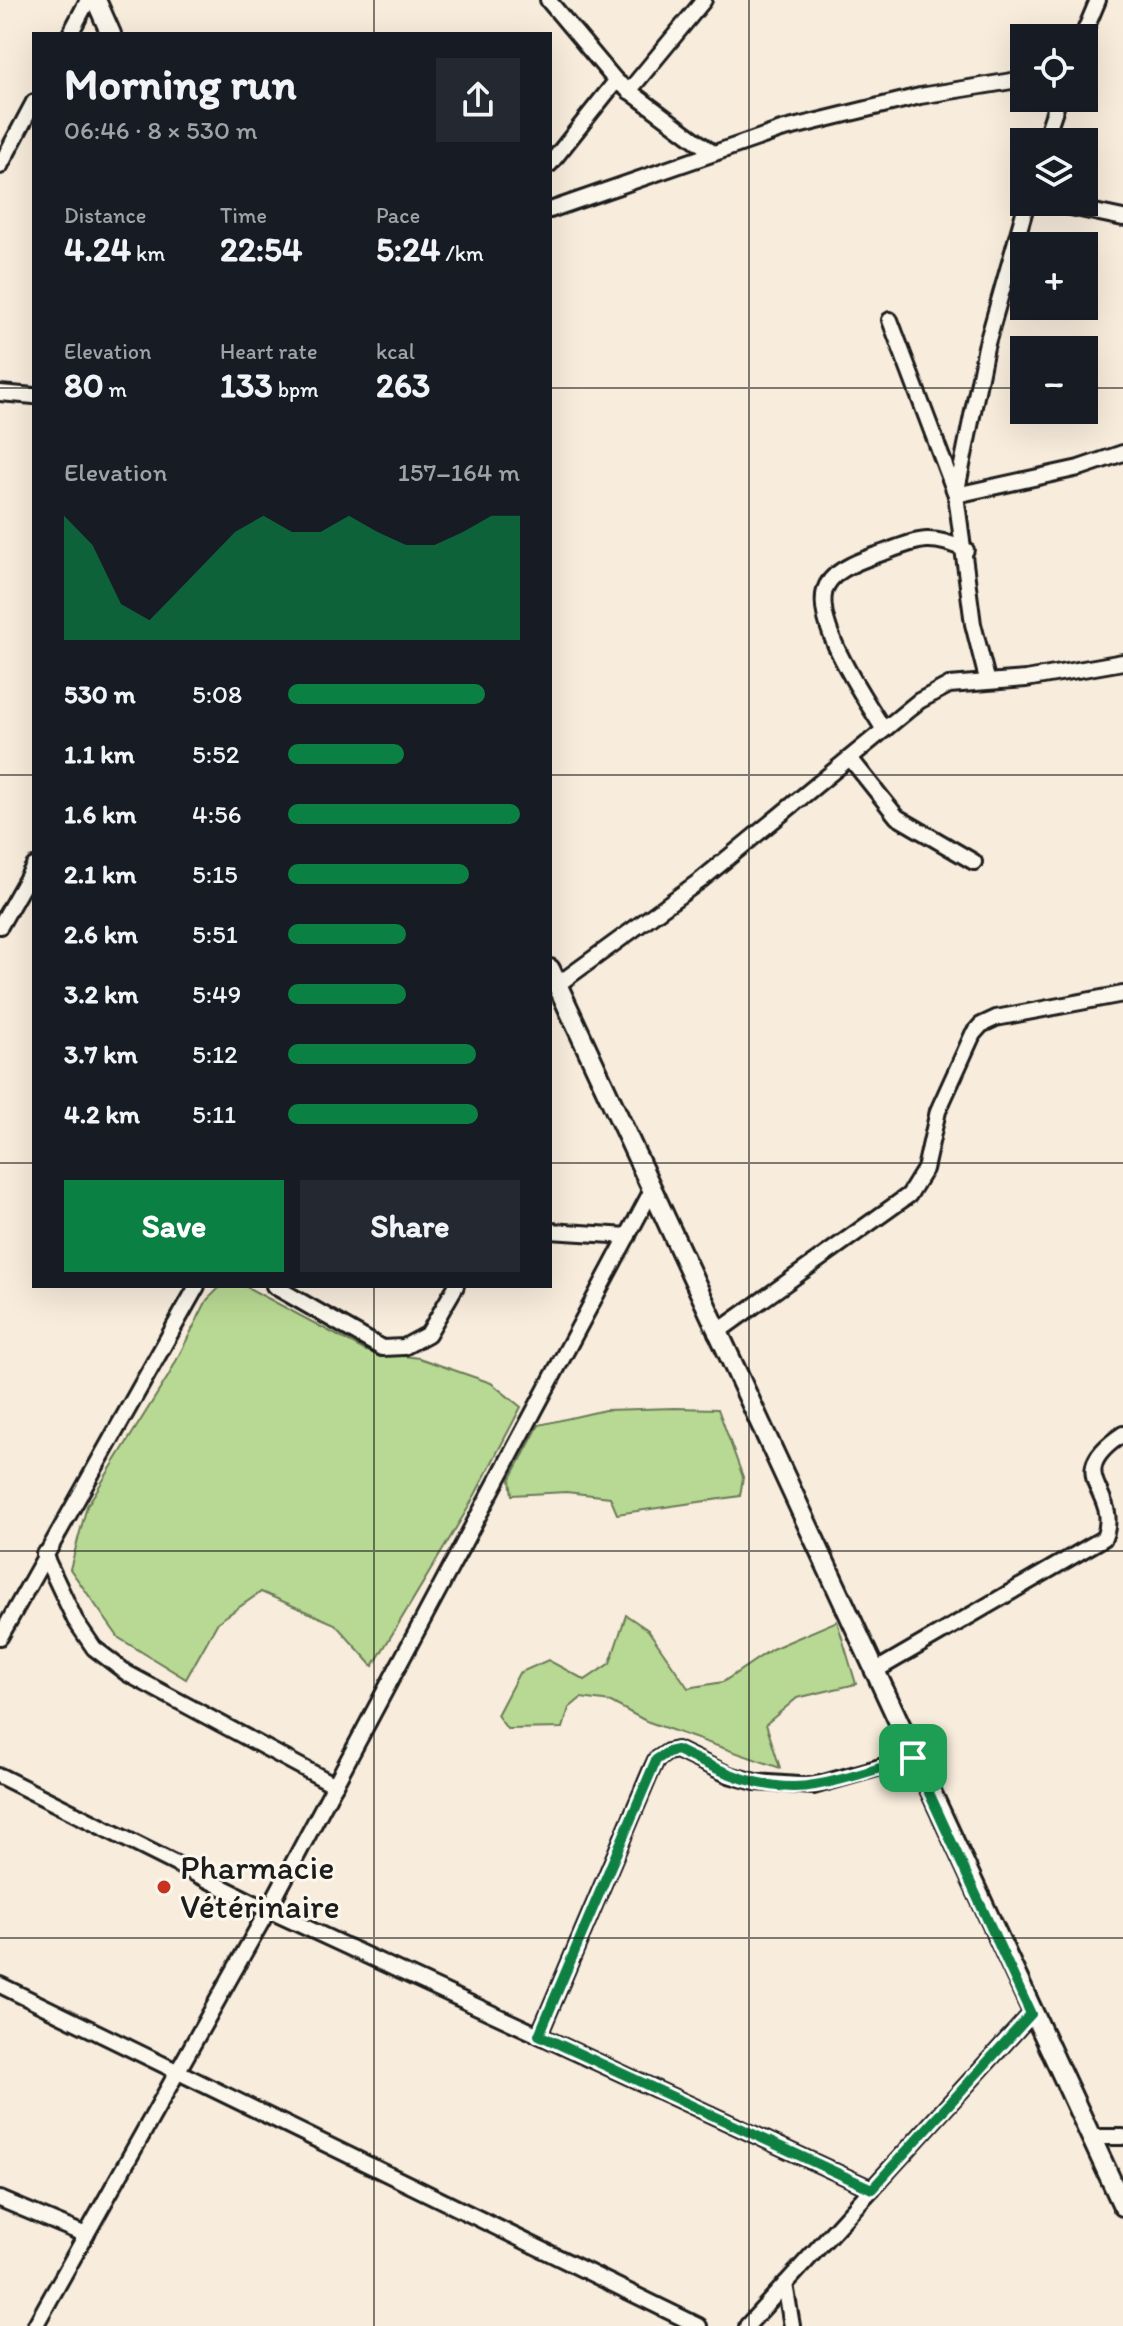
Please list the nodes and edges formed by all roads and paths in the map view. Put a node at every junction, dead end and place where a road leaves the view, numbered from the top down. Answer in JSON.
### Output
{"nodes":[{"id":1,"x":88,"y":0,"type":"edge"},
{"id":2,"x":96,"y":0,"type":"edge"},
{"id":3,"x":548,"y":0,"type":"edge"},
{"id":4,"x":704,"y":0,"type":"edge"},
{"id":5,"x":1098,"y":0,"type":"edge"},
{"id":6,"x":1088,"y":24,"type":"edge"},
{"id":7,"x":71,"y":32,"type":"edge"},
{"id":8,"x":110,"y":32,"type":"edge"},
{"id":9,"x":616,"y":81,"type":"junction"},
{"id":10,"x":1010,"y":81,"type":"edge"},
{"id":11,"x":629,"y":91,"type":"junction"},
{"id":12,"x":32,"y":106,"type":"edge"},
{"id":13,"x":713,"y":153,"type":"junction"},
{"id":14,"x":552,"y":161,"type":"edge"},
{"id":15,"x":0,"y":166,"type":"edge"},
{"id":16,"x":552,"y":209,"type":"edge"},
{"id":17,"x":1098,"y":213,"type":"edge"},
{"id":18,"x":1023,"y":216,"type":"edge"},
{"id":19,"x":1123,"y":218,"type":"edge"},
{"id":20,"x":890,"y":320,"type":"dead end"},
{"id":21,"x":0,"y":393,"type":"edge"},
{"id":22,"x":32,"y":396,"type":"edge"},
{"id":23,"x":1123,"y":453,"type":"edge"},
{"id":24,"x":956,"y":495,"type":"junction"},
{"id":25,"x":966,"y":550,"type":"junction"},
{"id":26,"x":1123,"y":662,"type":"edge"},
{"id":27,"x":987,"y":679,"type":"junction"},
{"id":28,"x":884,"y":730,"type":"junction"},
{"id":29,"x":850,"y":758,"type":"junction"},
{"id":30,"x":974,"y":862,"type":"dead end"},
{"id":31,"x":32,"y":870,"type":"edge"},
{"id":32,"x":0,"y":926,"type":"edge"},
{"id":33,"x":554,"y":977,"type":"edge"},
{"id":34,"x":1123,"y":994,"type":"edge"},
{"id":35,"x":651,"y":1192,"type":"junction"},
{"id":36,"x":552,"y":1231,"type":"edge"},
{"id":37,"x":628,"y":1236,"type":"junction"},
{"id":38,"x":196,"y":1288,"type":"edge"},
{"id":39,"x":277,"y":1288,"type":"edge"},
{"id":40,"x":455,"y":1288,"type":"edge"},
{"id":41,"x":716,"y":1333,"type":"junction"},
{"id":42,"x":1123,"y":1434,"type":"edge"},
{"id":43,"x":44,"y":1554,"type":"junction"},
{"id":44,"x":0,"y":1637,"type":"edge"},
{"id":45,"x":873,"y":1672,"type":"junction"},
{"id":46,"x":913,"y":1758,"type":"junction"},
{"id":47,"x":0,"y":1776,"type":"edge"},
{"id":48,"x":335,"y":1785,"type":"junction"},
{"id":49,"x":268,"y":1910,"type":"junction"},
{"id":50,"x":0,"y":1985,"type":"edge"},
{"id":51,"x":1031,"y":2014,"type":"junction"},
{"id":52,"x":539,"y":2035,"type":"junction"},
{"id":53,"x":176,"y":2072,"type":"junction"},
{"id":54,"x":1090,"y":2137,"type":"junction"},
{"id":55,"x":1123,"y":2137,"type":"edge"},
{"id":56,"x":872,"y":2189,"type":"junction"},
{"id":57,"x":0,"y":2199,"type":"edge"},
{"id":58,"x":1123,"y":2206,"type":"edge"},
{"id":59,"x":86,"y":2235,"type":"junction"},
{"id":60,"x":785,"y":2284,"type":"junction"},
{"id":61,"x":35,"y":2326,"type":"edge"},
{"id":62,"x":699,"y":2326,"type":"edge"},
{"id":63,"x":747,"y":2326,"type":"edge"},
{"id":64,"x":792,"y":2326,"type":"edge"}],
"edges":[{"from":1,"to":7,"type":"street"},
{"from":2,"to":8,"type":"street"},
{"from":3,"to":9,"type":"street"},
{"from":4,"to":11,"type":"street"},
{"from":5,"to":6,"type":"street"},
{"from":9,"to":11,"type":"street"},
{"from":9,"to":14,"type":"street"},
{"from":10,"to":13,"type":"street"},
{"from":11,"to":13,"type":"street"},
{"from":12,"to":15,"type":"street"},
{"from":13,"to":16,"type":"street"},
{"from":17,"to":19,"type":"street"},
{"from":18,"to":24,"type":"street"},
{"from":20,"to":24,"type":"street"},
{"from":21,"to":22,"type":"street"},
{"from":23,"to":24,"type":"street"},
{"from":24,"to":25,"type":"street"},
{"from":25,"to":27,"type":"street"},
{"from":25,"to":28,"type":"street"},
{"from":26,"to":27,"type":"street"},
{"from":27,"to":28,"type":"street"},
{"from":28,"to":29,"type":"street"},
{"from":29,"to":30,"type":"street"},
{"from":29,"to":33,"type":"street"},
{"from":31,"to":32,"type":"street"},
{"from":33,"to":35,"type":"street"},
{"from":34,"to":41,"type":"street"},
{"from":35,"to":37,"type":"street"},
{"from":35,"to":41,"type":"street"},
{"from":36,"to":37,"type":"street"},
{"from":37,"to":48,"type":"street"},
{"from":38,"to":43,"type":"street"},
{"from":39,"to":40,"type":"street"},
{"from":41,"to":45,"type":"street"},
{"from":42,"to":45,"type":"street"},
{"from":43,"to":44,"type":"street"},
{"from":43,"to":48,"type":"street"},
{"from":45,"to":46,"type":"street"},
{"from":46,"to":51,"type":"street"},
{"from":46,"to":52,"type":"street"},
{"from":47,"to":49,"type":"street"},
{"from":48,"to":49,"type":"street"},
{"from":49,"to":52,"type":"street"},
{"from":49,"to":53,"type":"street"},
{"from":50,"to":53,"type":"street"},
{"from":51,"to":54,"type":"street"},
{"from":51,"to":56,"type":"street"},
{"from":52,"to":56,"type":"street"},
{"from":53,"to":59,"type":"street"},
{"from":53,"to":62,"type":"street"},
{"from":54,"to":55,"type":"street"},
{"from":54,"to":58,"type":"street"},
{"from":56,"to":60,"type":"street"},
{"from":57,"to":59,"type":"street"},
{"from":59,"to":61,"type":"street"},
{"from":60,"to":63,"type":"street"},
{"from":60,"to":64,"type":"street"}]}
